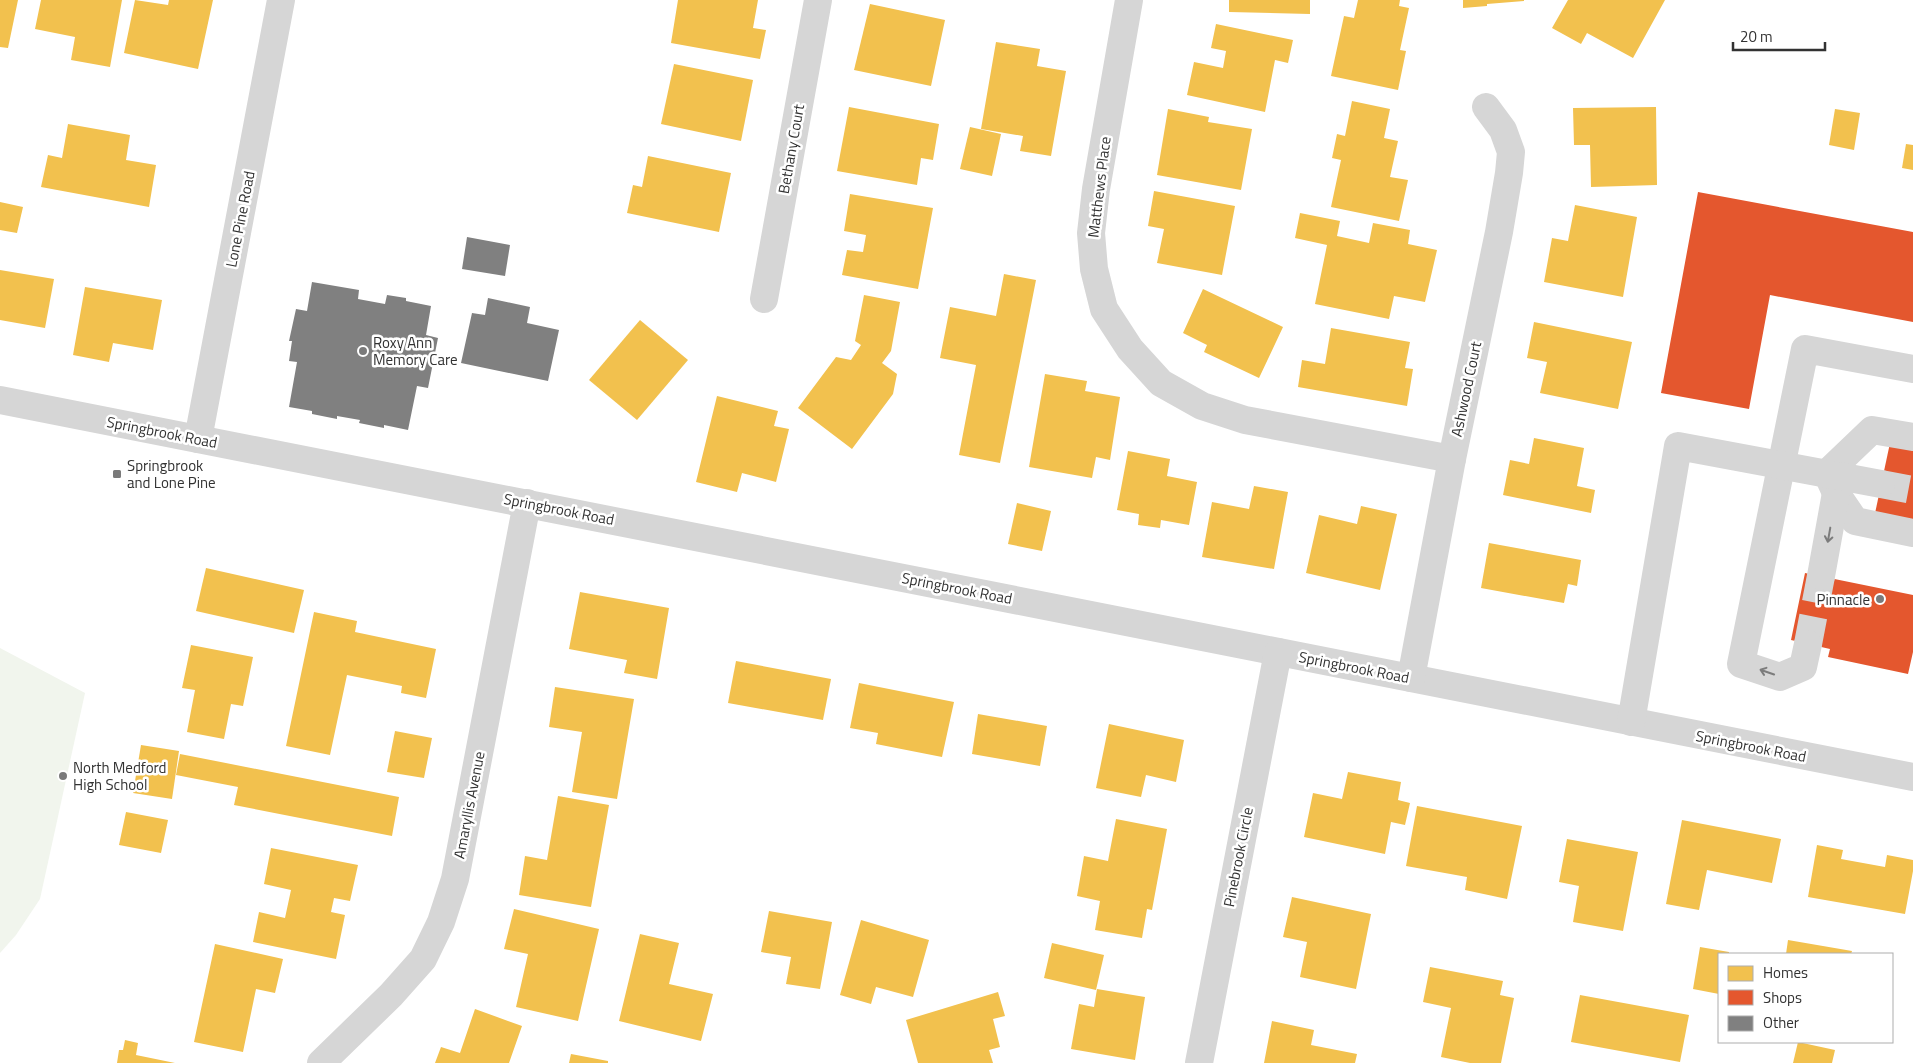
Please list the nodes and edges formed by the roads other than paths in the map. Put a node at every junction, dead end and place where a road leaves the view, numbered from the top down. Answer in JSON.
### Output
{"nodes":[{"id":1,"x":281,"y":0,"type":"edge"},
{"id":2,"x":818,"y":0,"type":"edge"},
{"id":3,"x":1129,"y":0,"type":"edge"},
{"id":4,"x":1486,"y":106,"type":"dead end"},
{"id":5,"x":764,"y":299,"type":"dead end"},
{"id":6,"x":1913,"y":369,"type":"edge"},
{"id":7,"x":0,"y":400,"type":"edge"},
{"id":8,"x":1913,"y":438,"type":"edge"},
{"id":9,"x":198,"y":439,"type":"junction"},
{"id":10,"x":1452,"y":459,"type":"junction"},
{"id":11,"x":1782,"y":464,"type":"junction"},
{"id":12,"x":1832,"y":484,"type":"junction"},
{"id":13,"x":1881,"y":484,"type":"tunnel mouth"},
{"id":14,"x":527,"y":503,"type":"junction"},
{"id":15,"x":1913,"y":533,"type":"edge"},
{"id":16,"x":1821,"y":576,"type":"tunnel mouth"},
{"id":17,"x":1808,"y":644,"type":"tunnel mouth"},
{"id":18,"x":1278,"y":652,"type":"junction"},
{"id":19,"x":1411,"y":678,"type":"junction"},
{"id":20,"x":1630,"y":722,"type":"junction"},
{"id":21,"x":1913,"y":777,"type":"edge"},
{"id":22,"x":321,"y":1063,"type":"edge"},
{"id":23,"x":1198,"y":1063,"type":"edge"}],
"edges":[{"from":1,"to":9,"type":"street","name":"Lone Pine Road"},
{"from":2,"to":5,"type":"street","name":"Bethany Court"},
{"from":3,"to":10,"type":"street","name":"Matthews Place"},
{"from":4,"to":10,"type":"street","name":"Ashwood Court"},
{"from":6,"to":11,"type":"street"},
{"from":7,"to":9,"type":"street","name":"Springbrook Road"},
{"from":8,"to":12,"type":"street"},
{"from":9,"to":14,"type":"street","name":"Springbrook Road"},
{"from":10,"to":19,"type":"street","name":"Ashwood Court"},
{"from":11,"to":12,"type":"street"},
{"from":17,"to":11,"type":"street","one_way":true},
{"from":11,"to":20,"type":"street"},
{"from":12,"to":13,"type":"street"},
{"from":12,"to":15,"type":"street"},
{"from":12,"to":16,"type":"street","one_way":true},
{"from":14,"to":18,"type":"street","name":"Springbrook Road"},
{"from":14,"to":22,"type":"street","name":"Amaryllis Avenue"},
{"from":18,"to":19,"type":"street","name":"Springbrook Road"},
{"from":18,"to":23,"type":"street","name":"Pinebrook Circle"},
{"from":19,"to":20,"type":"street","name":"Springbrook Road"},
{"from":20,"to":21,"type":"street","name":"Springbrook Road"}]}
